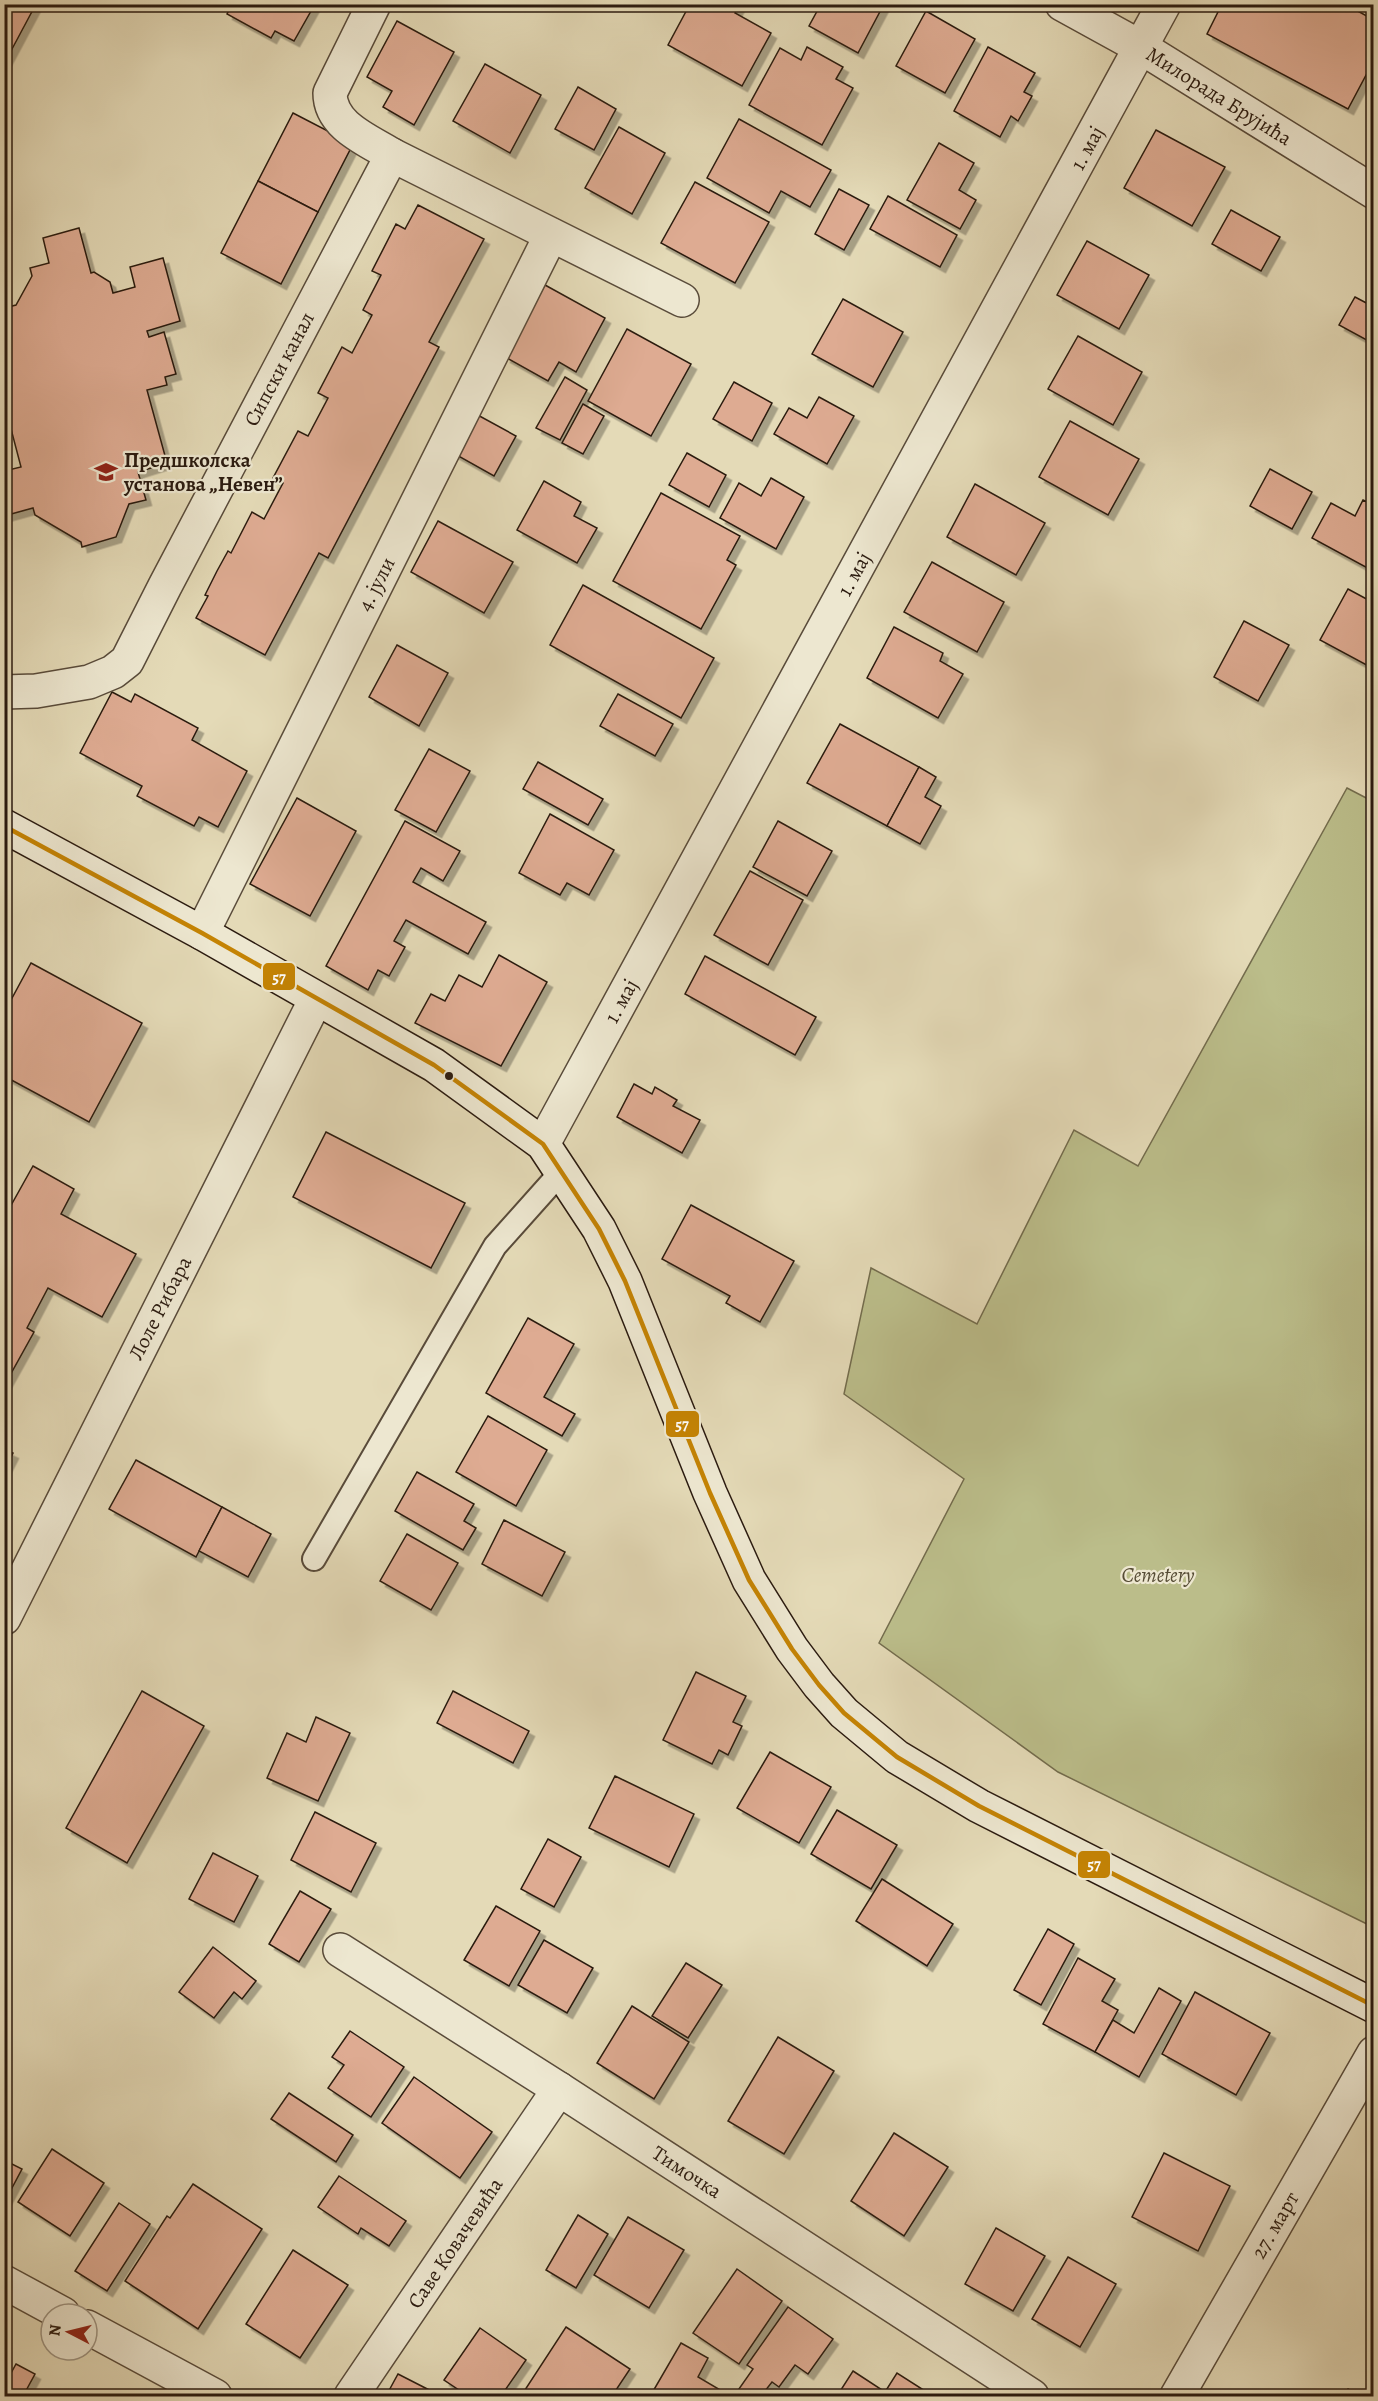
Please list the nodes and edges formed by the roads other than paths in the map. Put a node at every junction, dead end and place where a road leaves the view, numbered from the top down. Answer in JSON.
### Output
{"nodes":[{"id":1,"x":374,"y":4,"type":"edge"},
{"id":2,"x":1062,"y":4,"type":"edge"},
{"id":3,"x":1164,"y":4,"type":"edge"},
{"id":4,"x":1142,"y":48,"type":"junction"},
{"id":5,"x":392,"y":155,"type":"junction"},
{"id":6,"x":1374,"y":192,"type":"edge"},
{"id":7,"x":551,"y":235,"type":"junction"},
{"id":8,"x":682,"y":300,"type":"dead end"},
{"id":9,"x":4,"y":692,"type":"edge"},
{"id":10,"x":4,"y":826,"type":"edge"},
{"id":11,"x":202,"y":933,"type":"junction"},
{"id":12,"x":316,"y":999,"type":"junction"},
{"id":13,"x":543,"y":1144,"type":"junction"},
{"id":14,"x":562,"y":1171,"type":"junction"},
{"id":15,"x":314,"y":1559,"type":"dead end"},
{"id":16,"x":4,"y":1618,"type":"edge"},
{"id":17,"x":340,"y":1950,"type":"dead end"},
{"id":18,"x":1374,"y":2006,"type":"edge"},
{"id":19,"x":1374,"y":2053,"type":"edge"},
{"id":20,"x":559,"y":2089,"type":"junction"},
{"id":21,"x":4,"y":2282,"type":"edge"},
{"id":22,"x":41,"y":2302,"type":"edge"},
{"id":23,"x":99,"y":2334,"type":"edge"},
{"id":24,"x":215,"y":2397,"type":"edge"},
{"id":25,"x":351,"y":2397,"type":"edge"},
{"id":26,"x":1032,"y":2397,"type":"edge"},
{"id":27,"x":1177,"y":2397,"type":"edge"}],
"edges":[{"from":1,"to":5,"type":"street"},
{"from":2,"to":4,"type":"street","name":"Милорада Брујића"},
{"from":3,"to":4,"type":"street","name":"1. мај"},
{"from":4,"to":6,"type":"street","name":"Милорада Брујића"},
{"from":4,"to":13,"type":"street","name":"1. мај"},
{"from":5,"to":7,"type":"street"},
{"from":5,"to":9,"type":"street","name":"Сипски канал"},
{"from":7,"to":8,"type":"street"},
{"from":7,"to":11,"type":"street","name":"4. јули"},
{"from":10,"to":11,"type":"street"},
{"from":11,"to":12,"type":"street"},
{"from":12,"to":13,"type":"street"},
{"from":12,"to":16,"type":"street","name":"Лоле Рибара"},
{"from":13,"to":14,"type":"street"},
{"from":14,"to":15,"type":"lane"},
{"from":14,"to":18,"type":"street"},
{"from":17,"to":20,"type":"street","name":"Тимочка"},
{"from":19,"to":27,"type":"street","name":"27. март"},
{"from":20,"to":25,"type":"street","name":"Саве Ковачевића"},
{"from":20,"to":26,"type":"street","name":"Тимочка"},
{"from":21,"to":22,"type":"street"},
{"from":23,"to":24,"type":"street"}]}
